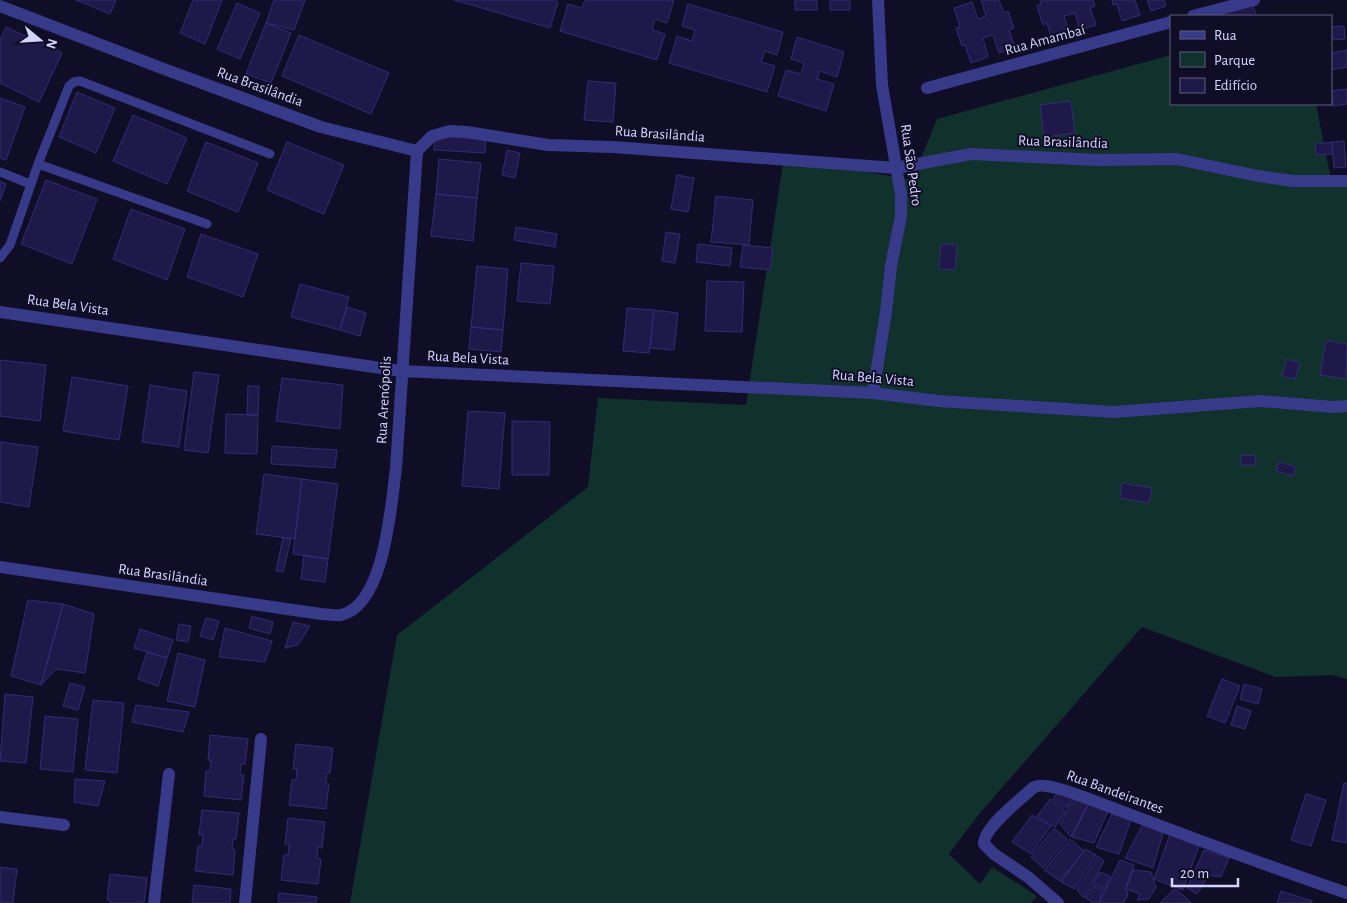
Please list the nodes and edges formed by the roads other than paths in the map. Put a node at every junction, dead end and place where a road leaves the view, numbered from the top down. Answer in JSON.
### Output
{"nodes":[{"id":1,"x":878,"y":0,"type":"edge"},
{"id":2,"x":1251,"y":1,"type":"edge"},
{"id":3,"x":0,"y":6,"type":"edge"},
{"id":4,"x":1197,"y":15,"type":"edge"},
{"id":5,"x":1170,"y":22,"type":"edge"},
{"id":6,"x":927,"y":88,"type":"dead end"},
{"id":7,"x":417,"y":151,"type":"junction"},
{"id":8,"x":270,"y":154,"type":"dead end"},
{"id":9,"x":38,"y":164,"type":"junction"},
{"id":10,"x":896,"y":168,"type":"junction"},
{"id":11,"x":0,"y":172,"type":"edge"},
{"id":12,"x":1347,"y":181,"type":"edge"},
{"id":13,"x":30,"y":184,"type":"junction"},
{"id":14,"x":207,"y":224,"type":"dead end"},
{"id":15,"x":0,"y":258,"type":"edge"},
{"id":16,"x":0,"y":312,"type":"edge"},
{"id":17,"x":401,"y":371,"type":"junction"},
{"id":18,"x":873,"y":393,"type":"junction"},
{"id":19,"x":1347,"y":406,"type":"edge"},
{"id":20,"x":0,"y":567,"type":"edge"},
{"id":21,"x":321,"y":614,"type":"joint"},
{"id":22,"x":261,"y":739,"type":"dead end"},
{"id":23,"x":169,"y":774,"type":"dead end"},
{"id":24,"x":0,"y":817,"type":"edge"},
{"id":25,"x":64,"y":825,"type":"dead end"},
{"id":26,"x":1347,"y":893,"type":"edge"},
{"id":27,"x":154,"y":903,"type":"edge"},
{"id":28,"x":245,"y":903,"type":"edge"},
{"id":29,"x":1058,"y":903,"type":"edge"}],
"edges":[{"from":1,"to":10,"type":"street","name":"Rua São Pedro"},
{"from":2,"to":4,"type":"street"},
{"from":3,"to":7,"type":"street","name":"Rua Brasilândia"},
{"from":5,"to":6,"type":"street","name":"Rua Amambaí"},
{"from":7,"to":10,"type":"street","name":"Rua Brasilândia"},
{"from":7,"to":17,"type":"street","name":"Rua Arenópolis"},
{"from":8,"to":9,"type":"lane"},
{"from":9,"to":13,"type":"lane"},
{"from":9,"to":14,"type":"lane"},
{"from":10,"to":12,"type":"street","name":"Rua Brasilândia"},
{"from":10,"to":18,"type":"street","name":"Rua São Pedro"},
{"from":11,"to":13,"type":"lane"},
{"from":13,"to":15,"type":"lane"},
{"from":16,"to":17,"type":"street","name":"Rua Bela Vista"},
{"from":17,"to":18,"type":"street","name":"Rua Bela Vista"},
{"from":17,"to":21,"type":"street","name":"Rua Arenópolis"},
{"from":18,"to":19,"type":"street","name":"Rua Bela Vista"},
{"from":20,"to":21,"type":"street","name":"Rua Brasilândia"},
{"from":22,"to":28,"type":"street"},
{"from":23,"to":27,"type":"street"},
{"from":24,"to":25,"type":"street"},
{"from":26,"to":29,"type":"street","name":"Rua Bandeirantes"}]}
